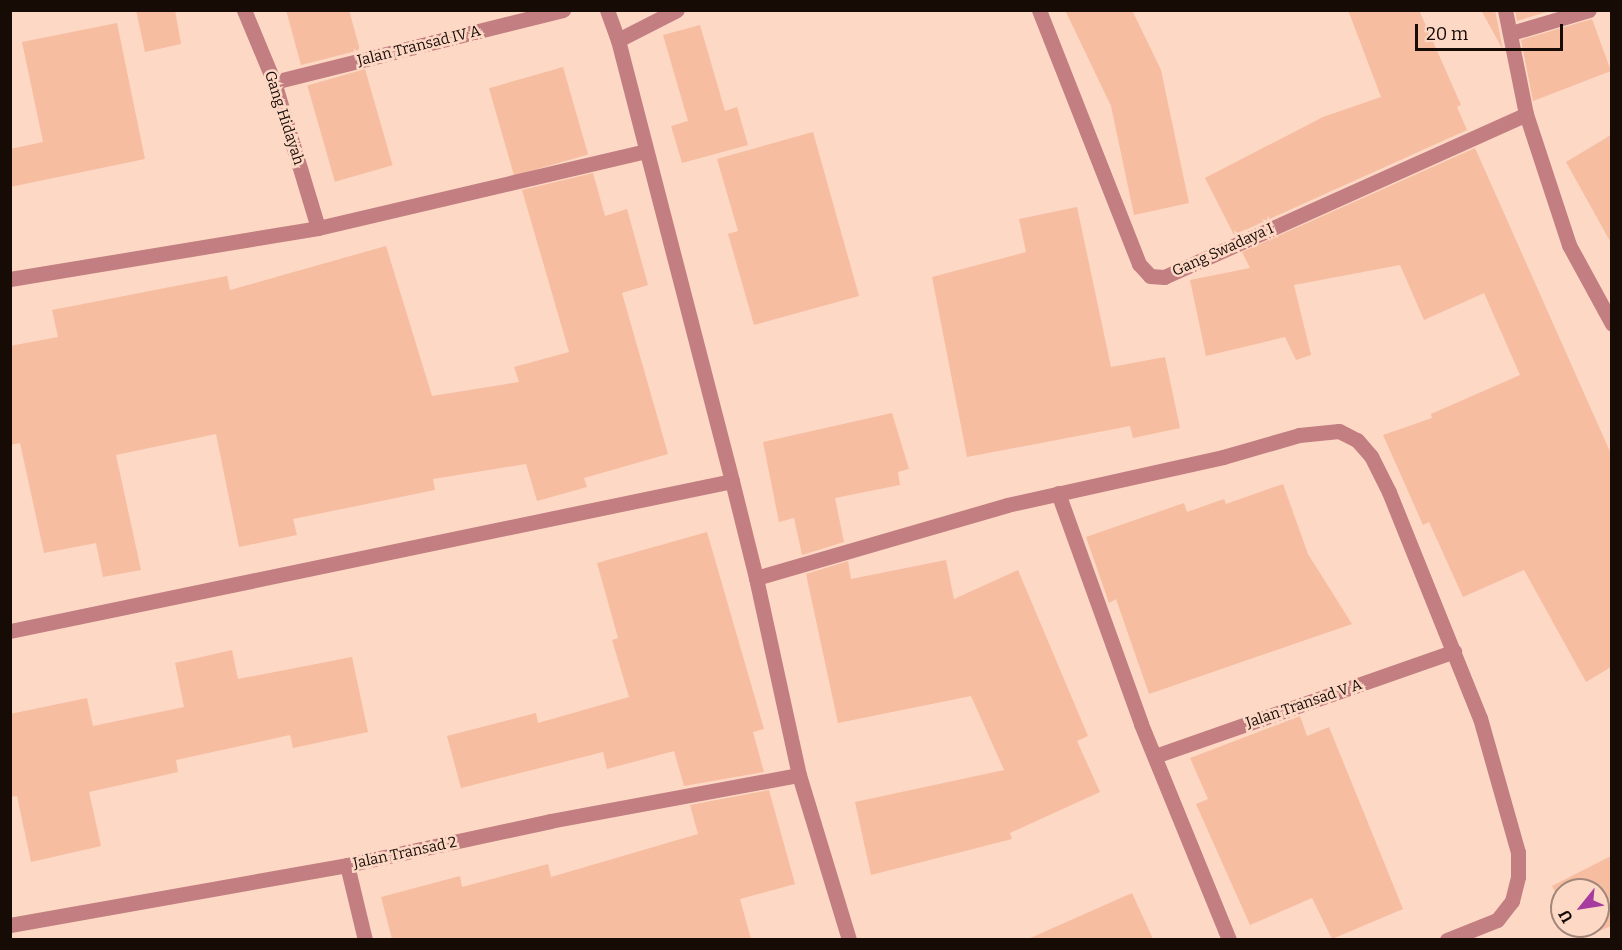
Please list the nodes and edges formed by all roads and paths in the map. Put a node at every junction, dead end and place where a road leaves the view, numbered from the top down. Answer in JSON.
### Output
{"nodes":[{"id":1,"x":244,"y":10,"type":"edge"},
{"id":2,"x":563,"y":10,"type":"edge"},
{"id":3,"x":607,"y":10,"type":"edge"},
{"id":4,"x":677,"y":10,"type":"edge"},
{"id":5,"x":1039,"y":10,"type":"edge"},
{"id":6,"x":1505,"y":10,"type":"edge"},
{"id":7,"x":1590,"y":10,"type":"edge"},
{"id":8,"x":1511,"y":33,"type":"junction"},
{"id":9,"x":618,"y":40,"type":"junction"},
{"id":10,"x":274,"y":82,"type":"junction"},
{"id":11,"x":1526,"y":114,"type":"junction"},
{"id":12,"x":646,"y":151,"type":"junction"},
{"id":13,"x":318,"y":228,"type":"junction"},
{"id":14,"x":10,"y":279,"type":"edge"},
{"id":15,"x":1611,"y":324,"type":"edge"},
{"id":16,"x":732,"y":481,"type":"junction"},
{"id":17,"x":1058,"y":493,"type":"junction"},
{"id":18,"x":756,"y":578,"type":"junction"},
{"id":19,"x":10,"y":631,"type":"edge"},
{"id":20,"x":1454,"y":651,"type":"junction"},
{"id":21,"x":1155,"y":756,"type":"junction"},
{"id":22,"x":799,"y":775,"type":"junction"},
{"id":23,"x":347,"y":865,"type":"junction"},
{"id":24,"x":10,"y":925,"type":"edge"},
{"id":25,"x":365,"y":939,"type":"edge"},
{"id":26,"x":849,"y":939,"type":"edge"},
{"id":27,"x":1229,"y":939,"type":"edge"},
{"id":28,"x":1447,"y":939,"type":"edge"}],
"edges":[{"from":1,"to":10,"type":"street","name":"Gang Hidayah"},
{"from":2,"to":10,"type":"street","name":"Jalan Transad IV A"},
{"from":3,"to":9,"type":"street"},
{"from":4,"to":9,"type":"street"},
{"from":5,"to":11,"type":"street","name":"Gang Swadaya I"},
{"from":6,"to":8,"type":"street"},
{"from":7,"to":8,"type":"street"},
{"from":8,"to":11,"type":"street"},
{"from":9,"to":12,"type":"street"},
{"from":10,"to":13,"type":"street","name":"Gang Hidayah"},
{"from":11,"to":15,"type":"street"},
{"from":12,"to":13,"type":"street"},
{"from":12,"to":16,"type":"street"},
{"from":13,"to":14,"type":"street"},
{"from":16,"to":18,"type":"street"},
{"from":16,"to":19,"type":"street"},
{"from":17,"to":18,"type":"street"},
{"from":17,"to":20,"type":"street"},
{"from":17,"to":21,"type":"street"},
{"from":18,"to":22,"type":"street"},
{"from":20,"to":21,"type":"street","name":"Jalan Transad V A"},
{"from":20,"to":28,"type":"street"},
{"from":21,"to":27,"type":"street"},
{"from":22,"to":23,"type":"street","name":"Jalan Transad 2"},
{"from":22,"to":26,"type":"street"},
{"from":23,"to":24,"type":"street","name":"Jalan Transad 2"},
{"from":23,"to":25,"type":"street"}]}
